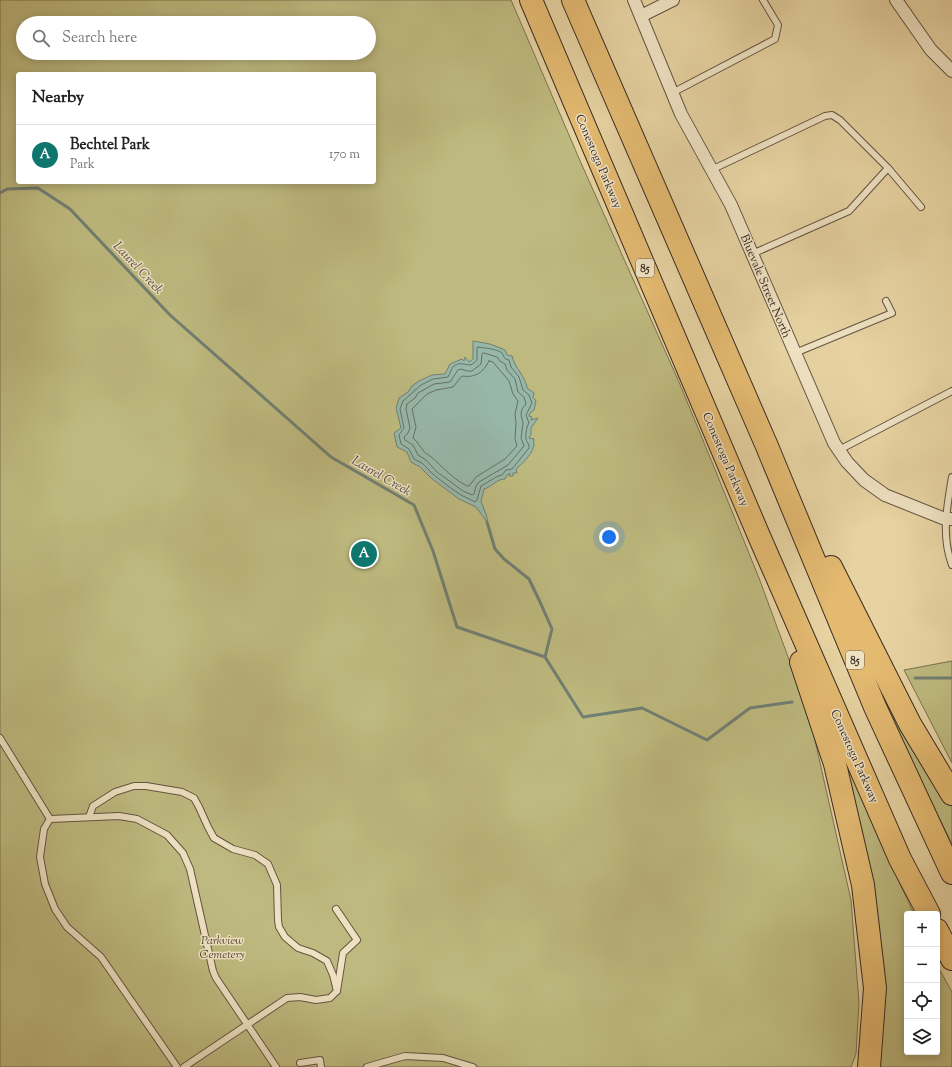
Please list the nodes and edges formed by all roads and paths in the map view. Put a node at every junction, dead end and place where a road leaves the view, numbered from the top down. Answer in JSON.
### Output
{"nodes":[{"id":1,"x":531,"y":0,"type":"edge"},
{"id":2,"x":573,"y":0,"type":"edge"},
{"id":3,"x":634,"y":0,"type":"edge"},
{"id":4,"x":673,"y":0,"type":"edge"},
{"id":5,"x":763,"y":0,"type":"edge"},
{"id":6,"x":896,"y":0,"type":"edge"},
{"id":7,"x":641,"y":16,"type":"junction"},
{"id":8,"x":952,"y":71,"type":"edge"},
{"id":9,"x":672,"y":94,"type":"junction"},
{"id":10,"x":888,"y":168,"type":"junction"},
{"id":11,"x":711,"y":170,"type":"junction"},
{"id":12,"x":921,"y":207,"type":"dead end"},
{"id":13,"x":752,"y":254,"type":"junction"},
{"id":14,"x":886,"y":301,"type":"dead end"},
{"id":15,"x":795,"y":353,"type":"junction"},
{"id":16,"x":952,"y":391,"type":"edge"},
{"id":17,"x":766,"y":444,"type":"junction"},
{"id":18,"x":839,"y":450,"type":"junction"},
{"id":19,"x":952,"y":478,"type":"edge"},
{"id":20,"x":948,"y":519,"type":"edge"},
{"id":21,"x":759,"y":536,"type":"junction"},
{"id":22,"x":952,"y":565,"type":"edge"},
{"id":23,"x":0,"y":738,"type":"edge"},
{"id":24,"x":952,"y":794,"type":"edge"},
{"id":25,"x":89,"y":817,"type":"junction"},
{"id":26,"x":50,"y":819,"type":"junction"},
{"id":27,"x":952,"y":872,"type":"edge"},
{"id":28,"x":336,"y":909,"type":"dead end"},
{"id":29,"x":927,"y":911,"type":"edge"},
{"id":30,"x":940,"y":936,"type":"edge"},
{"id":31,"x":952,"y":959,"type":"edge"},
{"id":32,"x":337,"y":991,"type":"junction"},
{"id":33,"x":247,"y":1025,"type":"junction"},
{"id":34,"x":300,"y":1062,"type":"dead end"},
{"id":35,"x":177,"y":1067,"type":"edge"},
{"id":36,"x":184,"y":1067,"type":"edge"},
{"id":37,"x":276,"y":1067,"type":"edge"},
{"id":38,"x":320,"y":1067,"type":"edge"},
{"id":39,"x":367,"y":1067,"type":"edge"},
{"id":40,"x":474,"y":1067,"type":"edge"},
{"id":41,"x":869,"y":1067,"type":"edge"}],
"edges":[{"from":1,"to":21,"type":"highway","name":"Conestoga Parkway","number":"85"},
{"from":2,"to":17,"type":"highway","number":"85"},
{"from":3,"to":7,"type":"street","name":"Bluevale Street North"},
{"from":4,"to":7,"type":"street"},
{"from":5,"to":9,"type":"lane"},
{"from":6,"to":8,"type":"street"},
{"from":7,"to":9,"type":"street","name":"Bluevale Street North"},
{"from":9,"to":11,"type":"street","name":"Bluevale Street North"},
{"from":10,"to":11,"type":"lane"},
{"from":10,"to":12,"type":"lane"},
{"from":10,"to":13,"type":"lane"},
{"from":11,"to":13,"type":"street","name":"Bluevale Street North"},
{"from":13,"to":15,"type":"street","name":"Bluevale Street North"},
{"from":14,"to":15,"type":"lane"},
{"from":15,"to":18,"type":"street","name":"Bluevale Street North"},
{"from":16,"to":18,"type":"lane"},
{"from":17,"to":24,"type":"highway"},
{"from":17,"to":27,"type":"highway","number":"85"},
{"from":18,"to":20,"type":"street","name":"Bluevale Street North"},
{"from":19,"to":20,"type":"lane"},
{"from":20,"to":22,"type":"lane"},
{"from":21,"to":29,"type":"highway","name":"Conestoga Parkway","number":"85"},
{"from":21,"to":41,"type":"highway"},
{"from":23,"to":26,"type":"lane"},
{"from":25,"to":26,"type":"lane"},
{"from":25,"to":32,"type":"lane"},
{"from":25,"to":33,"type":"lane"},
{"from":26,"to":35,"type":"lane"},
{"from":28,"to":32,"type":"lane"},
{"from":30,"to":31,"type":"highway"},
{"from":32,"to":33,"type":"lane"},
{"from":33,"to":36,"type":"lane"},
{"from":33,"to":37,"type":"lane"},
{"from":34,"to":38,"type":"lane"},
{"from":39,"to":40,"type":"lane"}]}
